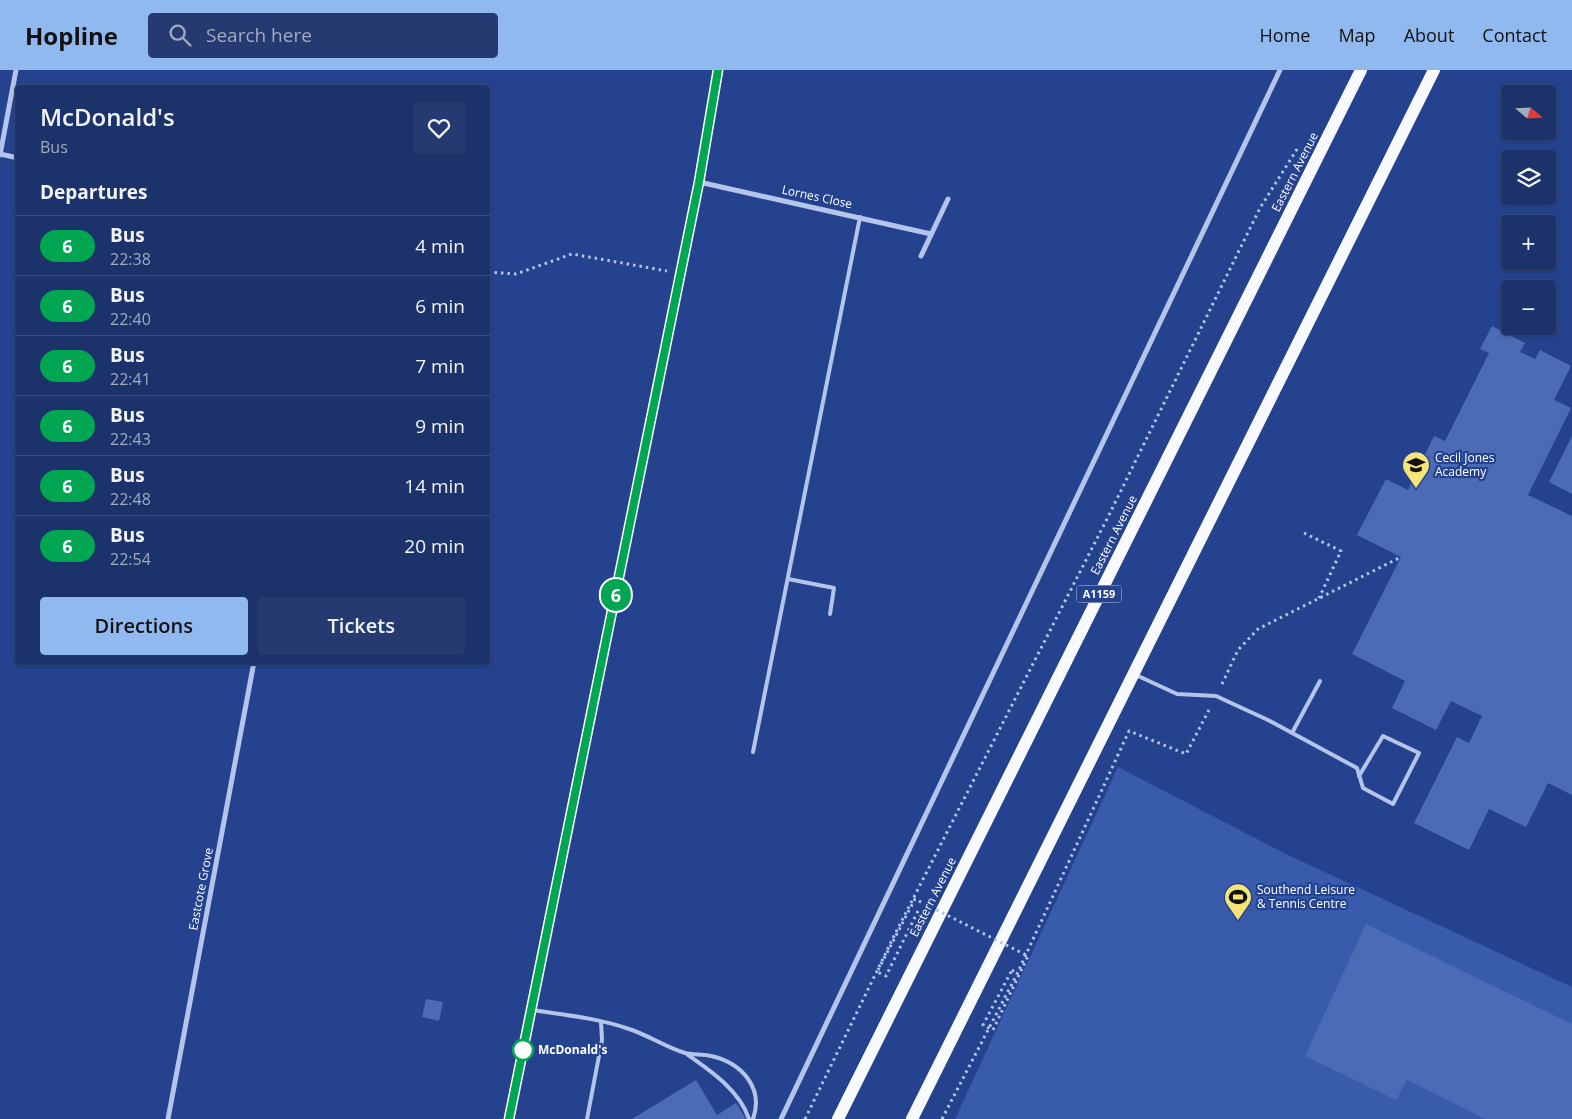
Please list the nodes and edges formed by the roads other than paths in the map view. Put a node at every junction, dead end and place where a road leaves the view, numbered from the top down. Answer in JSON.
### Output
{"nodes":[{"id":1,"x":16,"y":70,"type":"edge"},
{"id":2,"x":718,"y":70,"type":"edge"},
{"id":3,"x":1280,"y":70,"type":"edge"},
{"id":4,"x":1361,"y":70,"type":"edge"},
{"id":5,"x":1434,"y":70,"type":"edge"},
{"id":6,"x":0,"y":155,"type":"edge"},
{"id":7,"x":15,"y":158,"type":"edge"},
{"id":8,"x":699,"y":182,"type":"junction"},
{"id":9,"x":948,"y":199,"type":"dead end"},
{"id":10,"x":860,"y":217,"type":"junction"},
{"id":11,"x":931,"y":234,"type":"junction"},
{"id":12,"x":921,"y":256,"type":"dead end"},
{"id":13,"x":788,"y":579,"type":"junction"},
{"id":14,"x":830,"y":614,"type":"dead end"},
{"id":15,"x":253,"y":665,"type":"edge"},
{"id":16,"x":1134,"y":674,"type":"junction"},
{"id":17,"x":1320,"y":681,"type":"dead end"},
{"id":18,"x":1292,"y":733,"type":"junction"},
{"id":19,"x":753,"y":752,"type":"dead end"},
{"id":20,"x":1360,"y":776,"type":"junction"},
{"id":21,"x":532,"y":1010,"type":"junction"},
{"id":22,"x":601,"y":1022,"type":"junction"},
{"id":23,"x":686,"y":1053,"type":"junction"},
{"id":24,"x":168,"y":1119,"type":"edge"},
{"id":25,"x":509,"y":1119,"type":"edge"},
{"id":26,"x":588,"y":1119,"type":"edge"},
{"id":27,"x":749,"y":1119,"type":"edge"},
{"id":28,"x":753,"y":1119,"type":"edge"},
{"id":29,"x":781,"y":1119,"type":"edge"},
{"id":30,"x":838,"y":1119,"type":"edge"},
{"id":31,"x":912,"y":1119,"type":"edge"}],
"edges":[{"from":1,"to":6,"type":"street"},
{"from":2,"to":8,"type":"street"},
{"from":3,"to":29,"type":"street"},
{"from":4,"to":30,"type":"main road","name":"Eastern Avenue","number":"A1159"},
{"from":5,"to":16,"type":"main road"},
{"from":6,"to":7,"type":"street"},
{"from":8,"to":10,"type":"street","name":"Lornes Close"},
{"from":8,"to":21,"type":"street"},
{"from":9,"to":11,"type":"street"},
{"from":10,"to":11,"type":"street","name":"Lornes Close"},
{"from":10,"to":13,"type":"lane"},
{"from":11,"to":12,"type":"street"},
{"from":13,"to":14,"type":"lane"},
{"from":13,"to":19,"type":"lane"},
{"from":15,"to":24,"type":"street","name":"Eastcote Grove"},
{"from":16,"to":18,"type":"lane"},
{"from":16,"to":31,"type":"main road"},
{"from":17,"to":18,"type":"lane"},
{"from":18,"to":20,"type":"lane"},
{"from":20,"to":20,"type":"lane"},
{"from":21,"to":22,"type":"lane"},
{"from":21,"to":25,"type":"street"},
{"from":22,"to":23,"type":"lane"},
{"from":22,"to":26,"type":"lane"},
{"from":23,"to":27,"type":"lane"},
{"from":23,"to":28,"type":"lane"}]}
